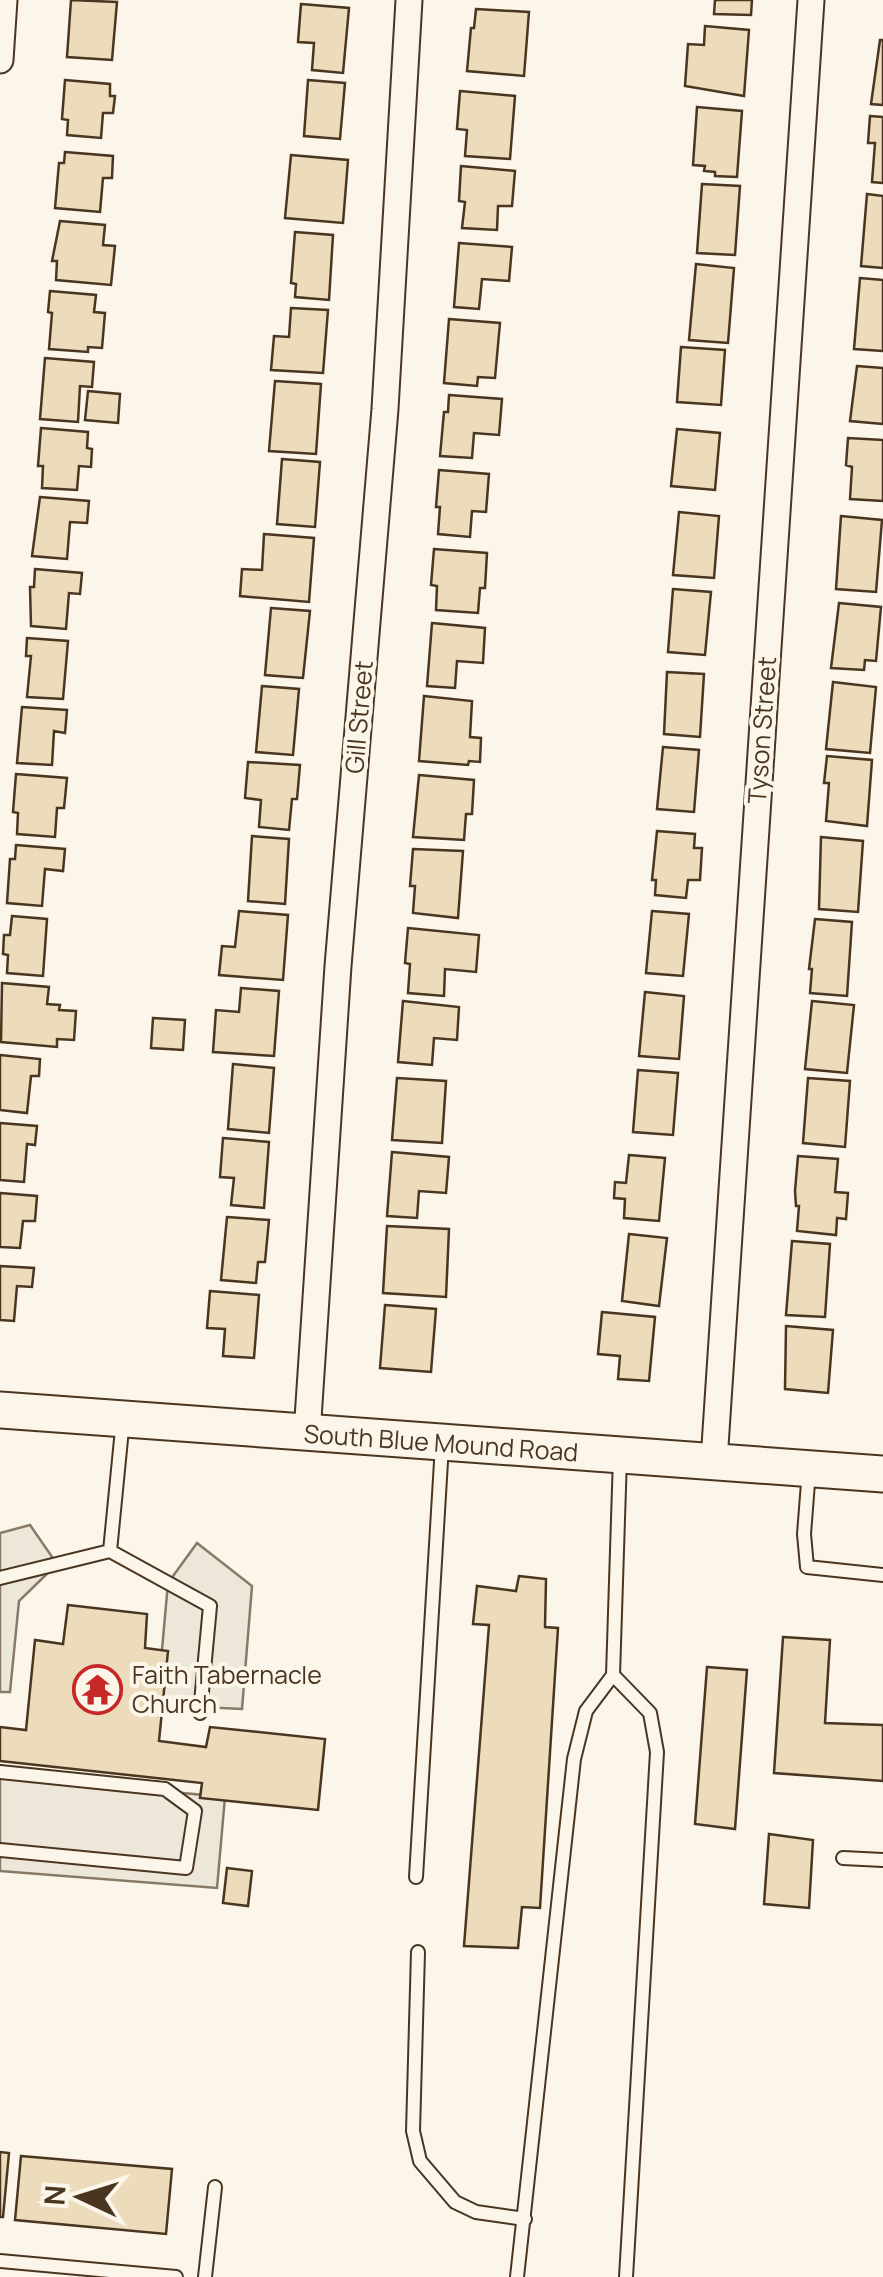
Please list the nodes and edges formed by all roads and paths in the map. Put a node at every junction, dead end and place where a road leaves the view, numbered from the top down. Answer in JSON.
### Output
{"nodes":[{"id":1,"x":4,"y":0,"type":"edge"},
{"id":2,"x":409,"y":0,"type":"edge"},
{"id":3,"x":811,"y":0,"type":"edge"},
{"id":4,"x":0,"y":60,"type":"edge"},
{"id":5,"x":0,"y":1410,"type":"edge"},
{"id":6,"x":123,"y":1419,"type":"junction"},
{"id":7,"x":306,"y":1434,"type":"junction"},
{"id":8,"x":442,"y":1443,"type":"junction"},
{"id":9,"x":620,"y":1455,"type":"junction"},
{"id":10,"x":714,"y":1461,"type":"junction"},
{"id":11,"x":809,"y":1468,"type":"junction"},
{"id":12,"x":883,"y":1474,"type":"edge"},
{"id":13,"x":110,"y":1551,"type":"junction"},
{"id":14,"x":883,"y":1575,"type":"edge"},
{"id":15,"x":0,"y":1578,"type":"edge"},
{"id":16,"x":613,"y":1676,"type":"junction"},
{"id":17,"x":200,"y":1713,"type":"dead end"},
{"id":18,"x":0,"y":1772,"type":"edge"},
{"id":19,"x":0,"y":1850,"type":"edge"},
{"id":20,"x":843,"y":1858,"type":"dead end"},
{"id":21,"x":883,"y":1860,"type":"edge"},
{"id":22,"x":416,"y":1877,"type":"dead end"},
{"id":23,"x":418,"y":1952,"type":"dead end"},
{"id":24,"x":215,"y":2188,"type":"dead end"},
{"id":25,"x":525,"y":2218,"type":"junction"},
{"id":26,"x":0,"y":2261,"type":"edge"},
{"id":27,"x":176,"y":2277,"type":"edge"},
{"id":28,"x":205,"y":2277,"type":"edge"},
{"id":29,"x":518,"y":2277,"type":"edge"},
{"id":30,"x":626,"y":2277,"type":"edge"}],
"edges":[{"from":1,"to":4,"type":"street"},
{"from":2,"to":7,"type":"street","name":"Gill Street"},
{"from":3,"to":10,"type":"street","name":"Tyson Street"},
{"from":5,"to":6,"type":"main road","name":"South Blue Mound Road"},
{"from":6,"to":7,"type":"main road","name":"South Blue Mound Road"},
{"from":6,"to":13,"type":"lane"},
{"from":7,"to":8,"type":"main road","name":"South Blue Mound Road"},
{"from":8,"to":9,"type":"main road","name":"South Blue Mound Road"},
{"from":8,"to":22,"type":"lane"},
{"from":9,"to":10,"type":"main road","name":"South Blue Mound Road"},
{"from":9,"to":16,"type":"lane"},
{"from":10,"to":11,"type":"main road","name":"South Blue Mound Road"},
{"from":11,"to":12,"type":"main road","name":"South Blue Mound Road"},
{"from":11,"to":14,"type":"lane"},
{"from":13,"to":15,"type":"lane"},
{"from":13,"to":17,"type":"lane"},
{"from":16,"to":25,"type":"lane"},
{"from":16,"to":30,"type":"lane"},
{"from":18,"to":19,"type":"lane"},
{"from":20,"to":21,"type":"lane"},
{"from":23,"to":25,"type":"lane"},
{"from":24,"to":28,"type":"lane"},
{"from":25,"to":29,"type":"lane"},
{"from":26,"to":27,"type":"lane"}]}
